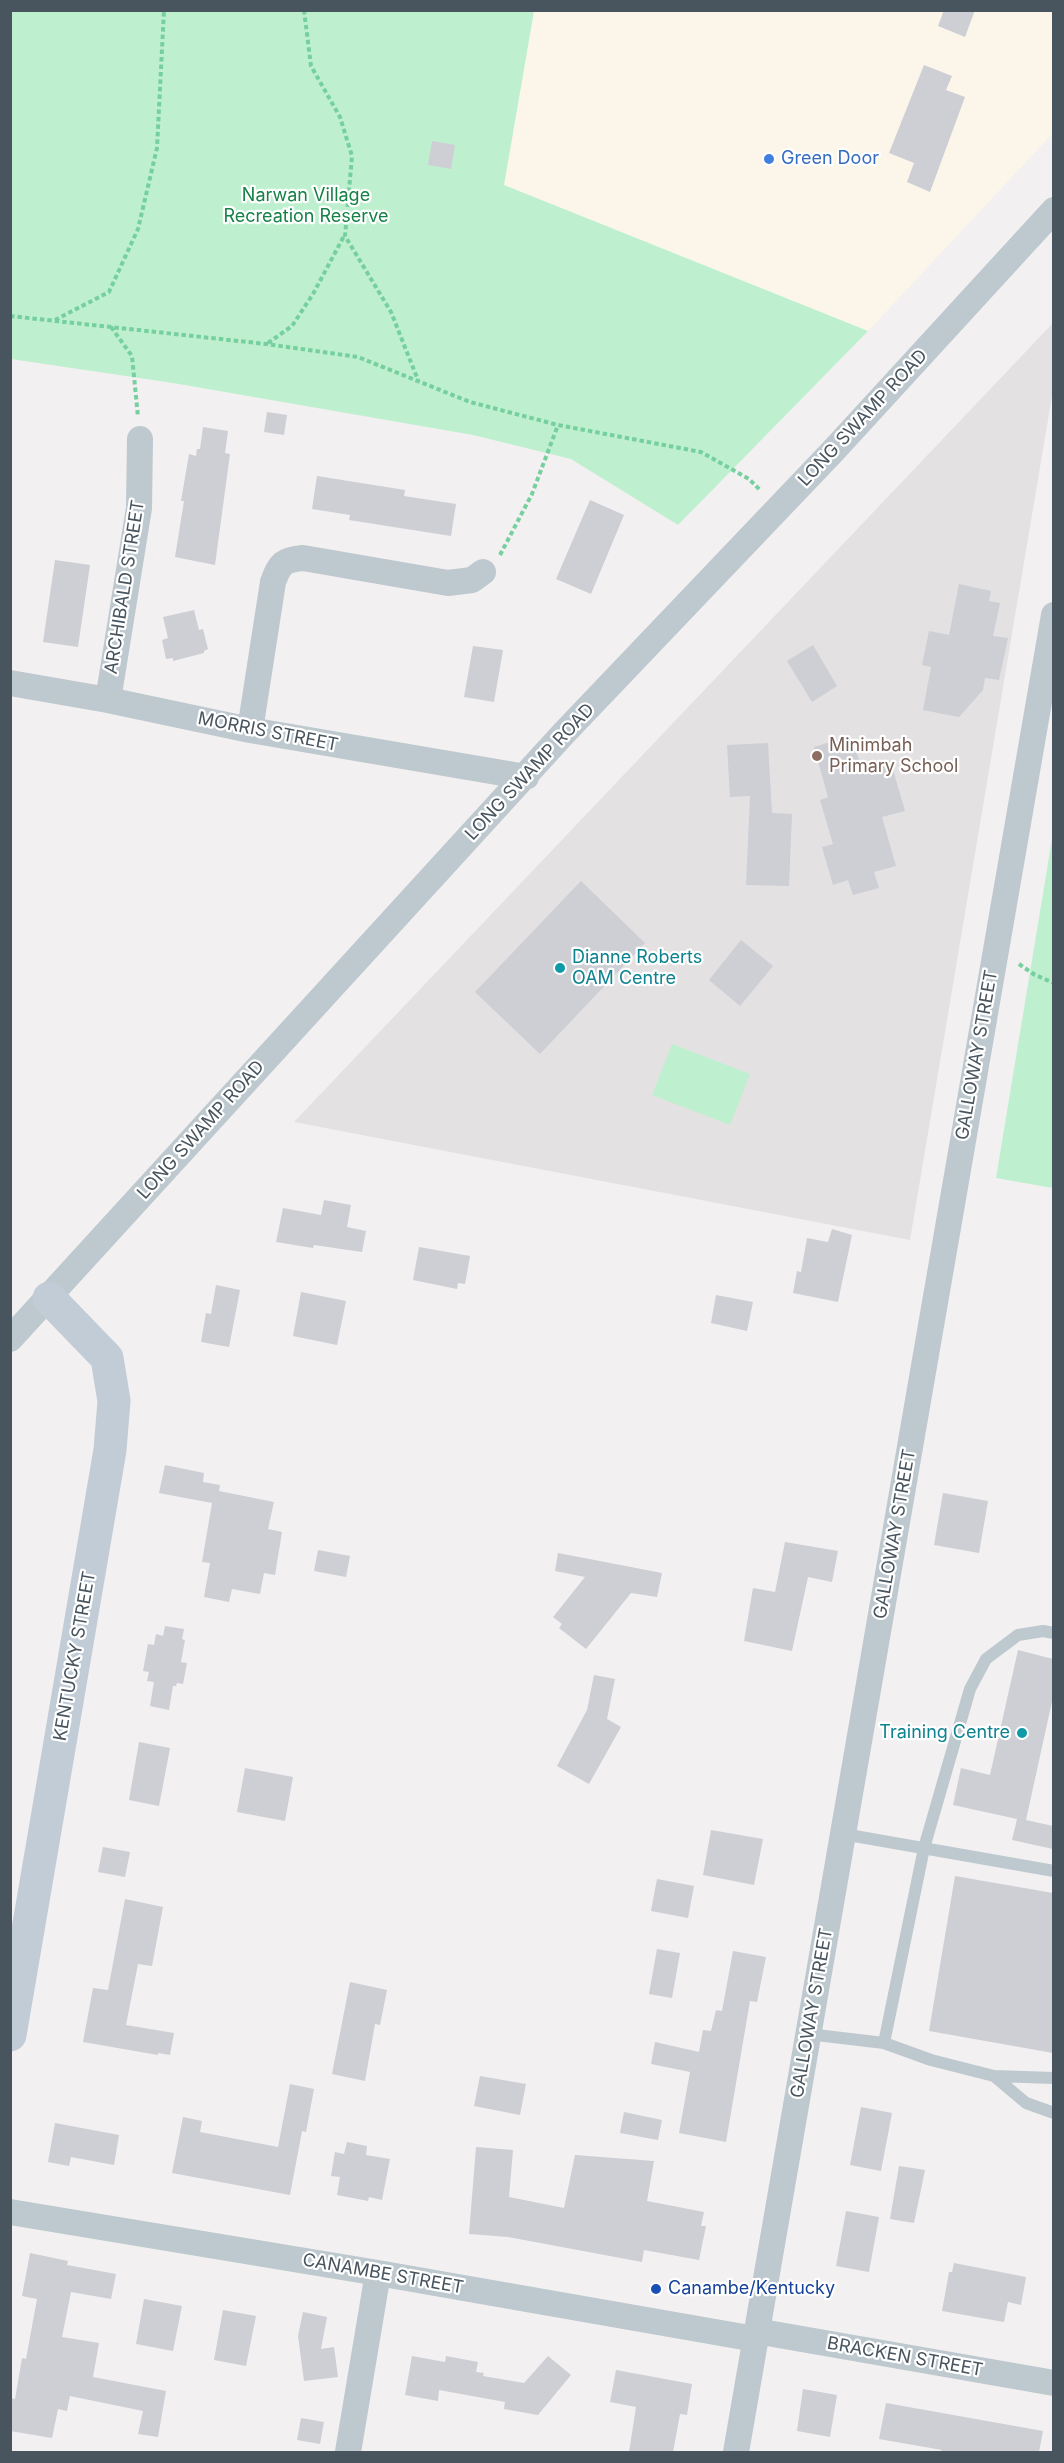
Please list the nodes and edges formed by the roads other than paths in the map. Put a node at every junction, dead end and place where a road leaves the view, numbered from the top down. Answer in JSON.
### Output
{"nodes":[{"id":1,"x":1053,"y":210,"type":"edge"},
{"id":2,"x":140,"y":439,"type":"road end"},
{"id":3,"x":483,"y":572,"type":"road end"},
{"id":4,"x":1053,"y":615,"type":"edge"},
{"id":5,"x":10,"y":683,"type":"edge"},
{"id":6,"x":108,"y":700,"type":"junction"},
{"id":7,"x":250,"y":730,"type":"junction"},
{"id":8,"x":526,"y":777,"type":"junction"},
{"id":9,"x":49,"y":1298,"type":"junction"},
{"id":10,"x":10,"y":1339,"type":"edge"},
{"id":11,"x":1053,"y":1633,"type":"edge"},
{"id":12,"x":843,"y":1834,"type":"junction"},
{"id":13,"x":924,"y":1848,"type":"junction"},
{"id":14,"x":1053,"y":1871,"type":"edge"},
{"id":15,"x":808,"y":2034,"type":"junction"},
{"id":16,"x":10,"y":2035,"type":"edge"},
{"id":17,"x":884,"y":2043,"type":"junction"},
{"id":18,"x":994,"y":2076,"type":"junction"},
{"id":19,"x":1053,"y":2078,"type":"edge"},
{"id":20,"x":1053,"y":2113,"type":"edge"},
{"id":21,"x":10,"y":2212,"type":"edge"},
{"id":22,"x":378,"y":2273,"type":"junction"},
{"id":23,"x":756,"y":2335,"type":"junction"},
{"id":24,"x":1053,"y":2383,"type":"edge"},
{"id":25,"x":348,"y":2452,"type":"edge"},
{"id":26,"x":736,"y":2452,"type":"edge"}],
"edges":[{"from":1,"to":8,"type":"street","name":"LONG SWAMP ROAD"},
{"from":2,"to":6,"type":"street","name":"ARCHIBALD STREET"},
{"from":3,"to":7,"type":"street"},
{"from":4,"to":12,"type":"street","name":"GALLOWAY STREET"},
{"from":5,"to":6,"type":"street","name":"MORRIS STREET"},
{"from":6,"to":7,"type":"street","name":"MORRIS STREET"},
{"from":7,"to":8,"type":"street","name":"MORRIS STREET"},
{"from":8,"to":9,"type":"street","name":"LONG SWAMP ROAD"},
{"from":9,"to":10,"type":"street","name":"LONG SWAMP ROAD"},
{"from":9,"to":16,"type":"street","name":"KENTUCKY STREET"},
{"from":11,"to":13,"type":"lane"},
{"from":12,"to":13,"type":"lane"},
{"from":12,"to":15,"type":"street","name":"GALLOWAY STREET"},
{"from":13,"to":14,"type":"lane"},
{"from":13,"to":17,"type":"lane"},
{"from":15,"to":17,"type":"lane"},
{"from":15,"to":23,"type":"street","name":"GALLOWAY STREET"},
{"from":17,"to":18,"type":"lane"},
{"from":18,"to":19,"type":"lane"},
{"from":18,"to":20,"type":"lane"},
{"from":21,"to":22,"type":"street","name":"CANAMBE STREET"},
{"from":22,"to":23,"type":"street","name":"CANAMBE STREET"},
{"from":22,"to":25,"type":"street"},
{"from":23,"to":24,"type":"street","name":"BRACKEN STREET"},
{"from":23,"to":26,"type":"street","name":"GALLOWAY STREET"}]}
